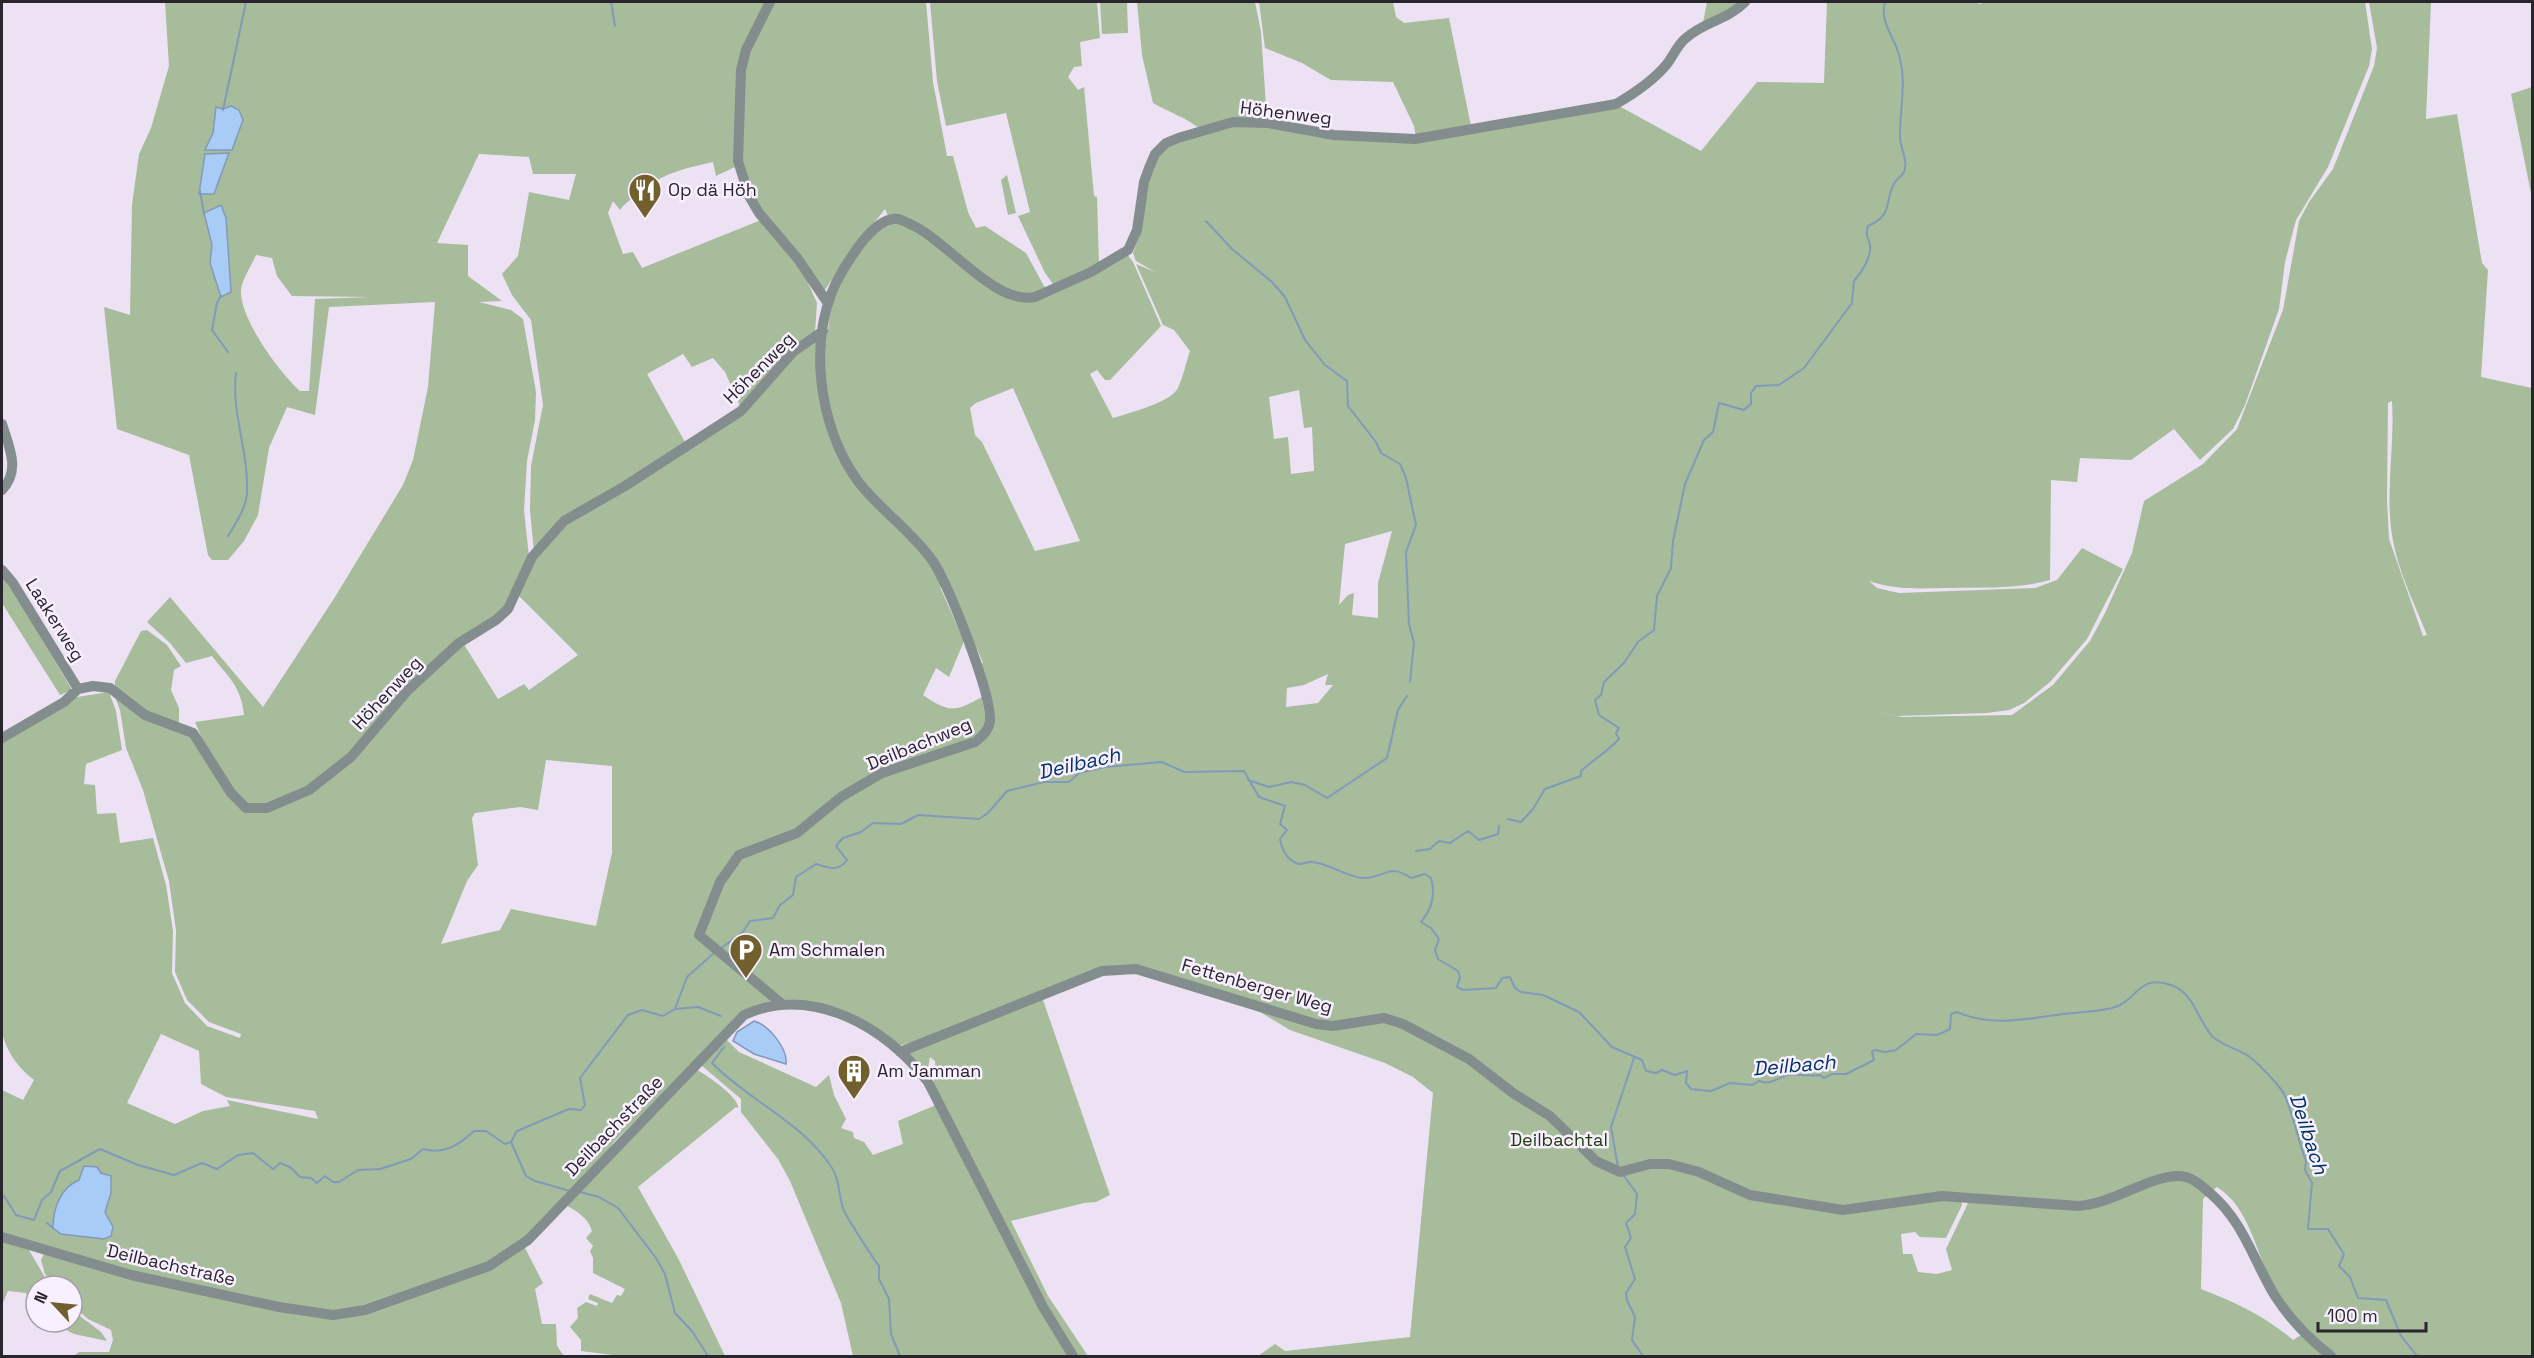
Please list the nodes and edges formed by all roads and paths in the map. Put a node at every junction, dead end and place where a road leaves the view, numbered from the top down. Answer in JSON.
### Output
{"nodes":[{"id":1,"x":770,"y":2,"type":"edge"},
{"id":2,"x":1744,"y":2,"type":"edge"},
{"id":3,"x":827,"y":302,"type":"junction"},
{"id":4,"x":823,"y":331,"type":"junction"},
{"id":5,"x":2,"y":424,"type":"edge"},
{"id":6,"x":2,"y":490,"type":"edge"},
{"id":7,"x":2,"y":570,"type":"edge"},
{"id":8,"x":78,"y":690,"type":"junction"},
{"id":9,"x":2,"y":738,"type":"edge"},
{"id":10,"x":782,"y":1004,"type":"junction"},
{"id":11,"x":900,"y":1052,"type":"junction"},
{"id":12,"x":2,"y":1237,"type":"edge"},
{"id":13,"x":1073,"y":1356,"type":"edge"},
{"id":14,"x":2331,"y":1356,"type":"edge"}],
"edges":[{"from":1,"to":3,"type":"street"},
{"from":2,"to":3,"type":"street","name":"Höhenweg"},
{"from":3,"to":4,"type":"street","name":"Höhenweg"},
{"from":4,"to":8,"type":"street","name":"Höhenweg"},
{"from":4,"to":10,"type":"street","name":"Deilbachweg"},
{"from":5,"to":6,"type":"street"},
{"from":7,"to":8,"type":"street","name":"Laakerweg"},
{"from":8,"to":9,"type":"street"},
{"from":10,"to":11,"type":"street","name":"Deilbachstraße"},
{"from":10,"to":12,"type":"street","name":"Deilbachstraße"},
{"from":11,"to":13,"type":"street","name":"Deilbachstraße"},
{"from":11,"to":14,"type":"street","name":"Fettenberger Weg"}]}
